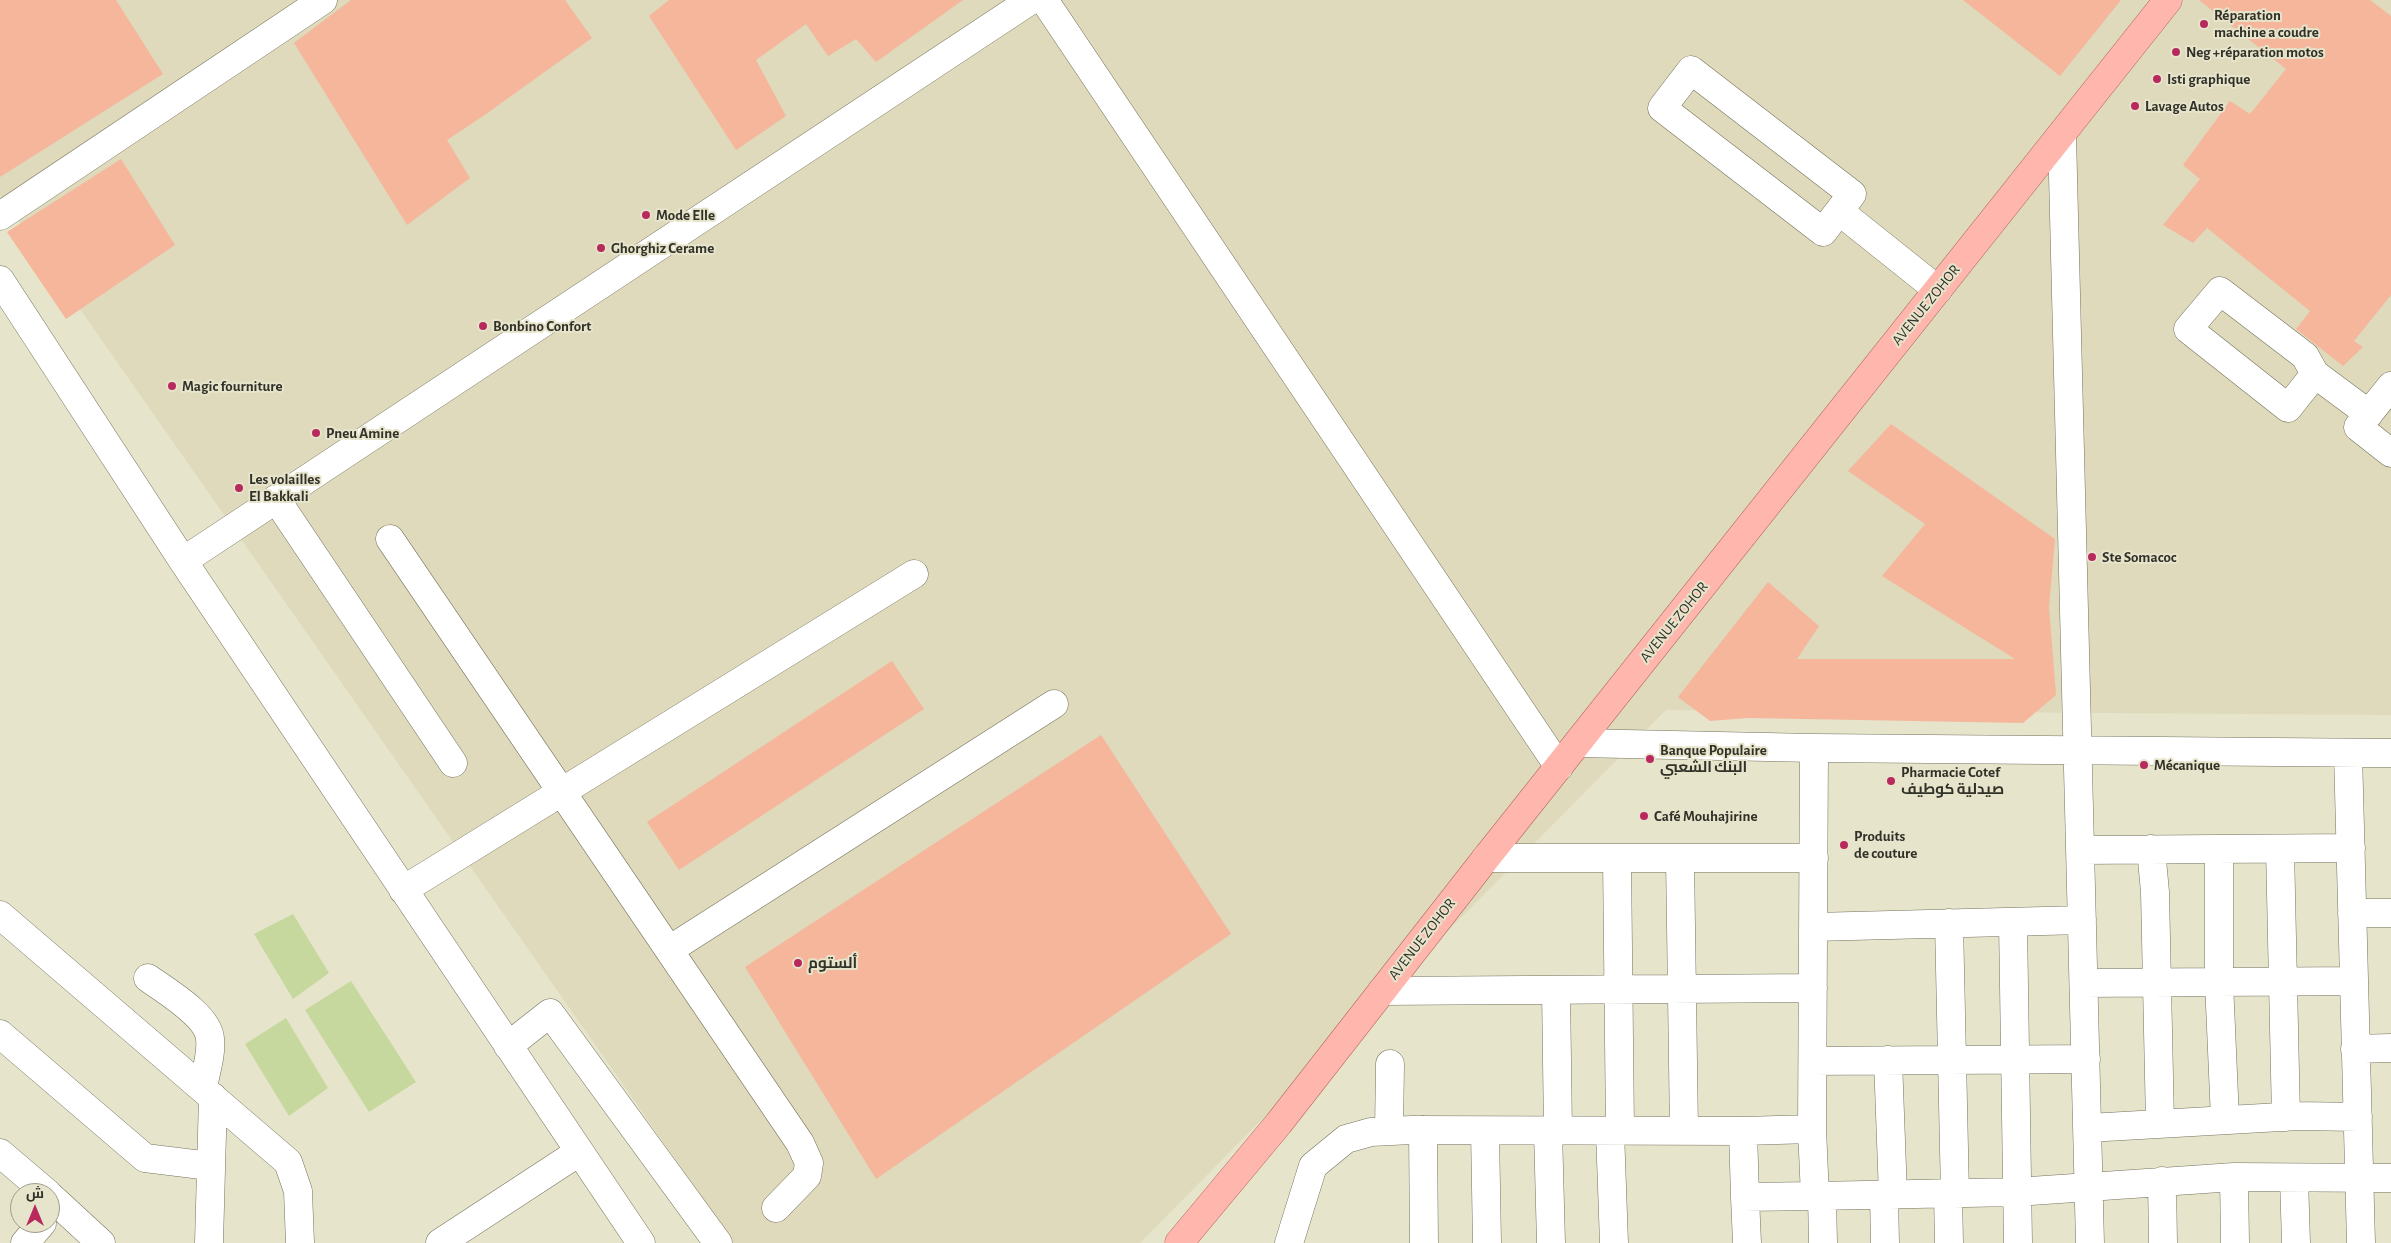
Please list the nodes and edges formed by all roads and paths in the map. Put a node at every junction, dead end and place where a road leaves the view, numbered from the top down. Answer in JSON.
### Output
{"nodes":[{"id":1,"x":323,"y":0,"type":"edge"},
{"id":2,"x":1030,"y":0,"type":"edge"},
{"id":3,"x":1044,"y":0,"type":"edge"},
{"id":4,"x":2168,"y":0,"type":"edge"},
{"id":5,"x":2062,"y":136,"type":"junction"},
{"id":6,"x":1838,"y":211,"type":"junction"},
{"id":7,"x":0,"y":216,"type":"edge"},
{"id":8,"x":0,"y":280,"type":"edge"},
{"id":9,"x":1938,"y":290,"type":"junction"},
{"id":10,"x":2315,"y":374,"type":"junction"},
{"id":11,"x":2391,"y":386,"type":"edge"},
{"id":12,"x":2369,"y":414,"type":"junction"},
{"id":13,"x":2391,"y":453,"type":"edge"},
{"id":14,"x":276,"y":499,"type":"junction"},
{"id":15,"x":390,"y":539,"type":"dead end"},
{"id":16,"x":183,"y":561,"type":"junction"},
{"id":17,"x":914,"y":574,"type":"dead end"},
{"id":18,"x":1054,"y":704,"type":"dead end"},
{"id":19,"x":1578,"y":742,"type":"junction"},
{"id":20,"x":1814,"y":748,"type":"junction"},
{"id":21,"x":2078,"y":750,"type":"junction"},
{"id":22,"x":2348,"y":753,"type":"junction"},
{"id":23,"x":2391,"y":753,"type":"edge"},
{"id":24,"x":453,"y":763,"type":"dead end"},
{"id":25,"x":1558,"y":766,"type":"junction"},
{"id":26,"x":561,"y":792,"type":"junction"},
{"id":27,"x":2351,"y":848,"type":"junction"},
{"id":28,"x":2151,"y":849,"type":"junction"},
{"id":29,"x":2219,"y":849,"type":"junction"},
{"id":30,"x":2280,"y":849,"type":"junction"},
{"id":31,"x":2081,"y":850,"type":"junction"},
{"id":32,"x":1486,"y":858,"type":"junction"},
{"id":33,"x":1617,"y":858,"type":"junction"},
{"id":34,"x":1680,"y":858,"type":"junction"},
{"id":35,"x":1814,"y":858,"type":"junction"},
{"id":36,"x":403,"y":890,"type":"junction"},
{"id":37,"x":2391,"y":912,"type":"edge"},
{"id":38,"x":2352,"y":913,"type":"junction"},
{"id":39,"x":0,"y":915,"type":"edge"},
{"id":40,"x":2082,"y":920,"type":"junction"},
{"id":41,"x":2013,"y":922,"type":"junction"},
{"id":42,"x":1949,"y":924,"type":"junction"},
{"id":43,"x":1814,"y":926,"type":"junction"},
{"id":44,"x":669,"y":950,"type":"junction"},
{"id":45,"x":148,"y":978,"type":"dead end"},
{"id":46,"x":2284,"y":981,"type":"junction"},
{"id":47,"x":2352,"y":981,"type":"junction"},
{"id":48,"x":2157,"y":982,"type":"junction"},
{"id":49,"x":2219,"y":982,"type":"junction"},
{"id":50,"x":2085,"y":983,"type":"junction"},
{"id":51,"x":1814,"y":988,"type":"junction"},
{"id":52,"x":1681,"y":989,"type":"junction"},
{"id":53,"x":1556,"y":990,"type":"junction"},
{"id":54,"x":1619,"y":990,"type":"junction"},
{"id":55,"x":1382,"y":991,"type":"junction"},
{"id":56,"x":0,"y":1034,"type":"edge"},
{"id":57,"x":508,"y":1046,"type":"junction"},
{"id":58,"x":2391,"y":1048,"type":"edge"},
{"id":59,"x":2355,"y":1049,"type":"junction"},
{"id":60,"x":1888,"y":1060,"type":"junction"},
{"id":61,"x":1953,"y":1060,"type":"junction"},
{"id":62,"x":2015,"y":1060,"type":"junction"},
{"id":63,"x":2086,"y":1060,"type":"junction"},
{"id":64,"x":1813,"y":1061,"type":"junction"},
{"id":65,"x":1390,"y":1064,"type":"dead end"},
{"id":66,"x":208,"y":1093,"type":"junction"},
{"id":67,"x":2286,"y":1117,"type":"junction"},
{"id":68,"x":2358,"y":1117,"type":"junction"},
{"id":69,"x":2225,"y":1119,"type":"junction"},
{"id":70,"x":2160,"y":1123,"type":"junction"},
{"id":71,"x":2088,"y":1128,"type":"junction"},
{"id":72,"x":1812,"y":1129,"type":"junction"},
{"id":73,"x":1423,"y":1130,"type":"junction"},
{"id":74,"x":1485,"y":1130,"type":"junction"},
{"id":75,"x":1553,"y":1130,"type":"junction"},
{"id":76,"x":1615,"y":1130,"type":"junction"},
{"id":77,"x":1743,"y":1130,"type":"junction"},
{"id":78,"x":1389,"y":1131,"type":"junction"},
{"id":79,"x":1684,"y":1131,"type":"junction"},
{"id":80,"x":579,"y":1152,"type":"junction"},
{"id":81,"x":0,"y":1153,"type":"edge"},
{"id":82,"x":210,"y":1166,"type":"junction"},
{"id":83,"x":2234,"y":1177,"type":"junction"},
{"id":84,"x":2294,"y":1178,"type":"junction"},
{"id":85,"x":2360,"y":1178,"type":"junction"},
{"id":86,"x":2391,"y":1178,"type":"edge"},
{"id":87,"x":2162,"y":1181,"type":"junction"},
{"id":88,"x":28,"y":1183,"type":"edge"},
{"id":89,"x":2088,"y":1186,"type":"junction"},
{"id":90,"x":2016,"y":1192,"type":"junction"},
{"id":91,"x":1951,"y":1194,"type":"junction"},
{"id":92,"x":1819,"y":1196,"type":"junction"},
{"id":93,"x":1888,"y":1196,"type":"junction"},
{"id":94,"x":1745,"y":1197,"type":"junction"},
{"id":95,"x":776,"y":1208,"type":"dead end"},
{"id":96,"x":60,"y":1213,"type":"edge"},
{"id":97,"x":637,"y":1240,"type":"edge"},
{"id":98,"x":101,"y":1243,"type":"edge"},
{"id":99,"x":209,"y":1243,"type":"edge"},
{"id":100,"x":300,"y":1243,"type":"edge"},
{"id":101,"x":440,"y":1243,"type":"edge"},
{"id":102,"x":718,"y":1243,"type":"edge"},
{"id":103,"x":1179,"y":1243,"type":"edge"},
{"id":104,"x":1289,"y":1243,"type":"edge"},
{"id":105,"x":1424,"y":1243,"type":"edge"},
{"id":106,"x":1487,"y":1243,"type":"edge"},
{"id":107,"x":1550,"y":1243,"type":"edge"},
{"id":108,"x":1614,"y":1243,"type":"edge"},
{"id":109,"x":1747,"y":1243,"type":"edge"},
{"id":110,"x":1823,"y":1243,"type":"edge"},
{"id":111,"x":1885,"y":1243,"type":"edge"},
{"id":112,"x":1949,"y":1243,"type":"edge"},
{"id":113,"x":2018,"y":1243,"type":"edge"},
{"id":114,"x":2090,"y":1243,"type":"edge"},
{"id":115,"x":2163,"y":1243,"type":"edge"},
{"id":116,"x":2236,"y":1243,"type":"edge"},
{"id":117,"x":2296,"y":1243,"type":"edge"},
{"id":118,"x":2361,"y":1243,"type":"edge"}],
"edges":[{"from":1,"to":7,"type":"street"},
{"from":2,"to":14,"type":"street"},
{"from":3,"to":25,"type":"street"},
{"from":4,"to":5,"type":"main road","name":"AVENUE ZOHOR"},
{"from":5,"to":9,"type":"main road","name":"AVENUE ZOHOR"},
{"from":5,"to":21,"type":"street"},
{"from":6,"to":6,"type":"street"},
{"from":6,"to":9,"type":"street"},
{"from":8,"to":16,"type":"street"},
{"from":9,"to":19,"type":"main road","name":"AVENUE ZOHOR"},
{"from":10,"to":10,"type":"street"},
{"from":10,"to":12,"type":"street"},
{"from":11,"to":12,"type":"street"},
{"from":12,"to":13,"type":"street"},
{"from":14,"to":16,"type":"street"},
{"from":14,"to":24,"type":"street"},
{"from":15,"to":26,"type":"street"},
{"from":16,"to":36,"type":"street"},
{"from":17,"to":26,"type":"street"},
{"from":18,"to":44,"type":"street"},
{"from":19,"to":20,"type":"street"},
{"from":19,"to":25,"type":"main road","name":"AVENUE ZOHOR"},
{"from":20,"to":21,"type":"street"},
{"from":20,"to":35,"type":"street"},
{"from":21,"to":22,"type":"street"},
{"from":21,"to":31,"type":"street"},
{"from":22,"to":23,"type":"street"},
{"from":22,"to":27,"type":"street"},
{"from":25,"to":32,"type":"main road","name":"AVENUE ZOHOR"},
{"from":26,"to":36,"type":"street"},
{"from":26,"to":44,"type":"street"},
{"from":27,"to":30,"type":"street"},
{"from":27,"to":38,"type":"street"},
{"from":28,"to":29,"type":"street"},
{"from":28,"to":31,"type":"street"},
{"from":28,"to":48,"type":"street"},
{"from":29,"to":30,"type":"street"},
{"from":29,"to":49,"type":"street"},
{"from":30,"to":46,"type":"street"},
{"from":31,"to":40,"type":"street"},
{"from":32,"to":33,"type":"street"},
{"from":32,"to":55,"type":"main road","name":"AVENUE ZOHOR"},
{"from":33,"to":34,"type":"street"},
{"from":33,"to":54,"type":"street"},
{"from":34,"to":35,"type":"street"},
{"from":34,"to":52,"type":"street"},
{"from":35,"to":43,"type":"street"},
{"from":36,"to":57,"type":"street"},
{"from":37,"to":38,"type":"street"},
{"from":38,"to":47,"type":"street"},
{"from":39,"to":66,"type":"street"},
{"from":40,"to":41,"type":"street"},
{"from":40,"to":50,"type":"street"},
{"from":41,"to":42,"type":"street"},
{"from":41,"to":62,"type":"street"},
{"from":42,"to":43,"type":"street"},
{"from":42,"to":61,"type":"street"},
{"from":43,"to":51,"type":"street"},
{"from":44,"to":95,"type":"street"},
{"from":45,"to":66,"type":"street"},
{"from":46,"to":47,"type":"street"},
{"from":46,"to":49,"type":"street"},
{"from":46,"to":67,"type":"street"},
{"from":47,"to":59,"type":"street"},
{"from":48,"to":49,"type":"street"},
{"from":48,"to":50,"type":"street"},
{"from":48,"to":70,"type":"street"},
{"from":49,"to":69,"type":"street"},
{"from":50,"to":63,"type":"street"},
{"from":51,"to":52,"type":"street"},
{"from":51,"to":64,"type":"street"},
{"from":52,"to":54,"type":"street"},
{"from":52,"to":79,"type":"street"},
{"from":53,"to":54,"type":"street"},
{"from":53,"to":55,"type":"street"},
{"from":53,"to":75,"type":"street"},
{"from":54,"to":76,"type":"street"},
{"from":55,"to":103,"type":"main road","name":"AVENUE ZOHOR"},
{"from":56,"to":82,"type":"street"},
{"from":57,"to":80,"type":"street"},
{"from":57,"to":102,"type":"street"},
{"from":58,"to":59,"type":"street"},
{"from":59,"to":68,"type":"street"},
{"from":60,"to":61,"type":"street"},
{"from":60,"to":64,"type":"street"},
{"from":60,"to":93,"type":"street"},
{"from":61,"to":62,"type":"street"},
{"from":61,"to":91,"type":"street"},
{"from":62,"to":63,"type":"street"},
{"from":62,"to":90,"type":"street"},
{"from":63,"to":71,"type":"street"},
{"from":64,"to":72,"type":"street"},
{"from":65,"to":78,"type":"street"},
{"from":66,"to":82,"type":"street"},
{"from":66,"to":100,"type":"street"},
{"from":67,"to":68,"type":"street"},
{"from":67,"to":69,"type":"street"},
{"from":68,"to":85,"type":"street"},
{"from":69,"to":70,"type":"street"},
{"from":70,"to":71,"type":"street"},
{"from":71,"to":89,"type":"street"},
{"from":72,"to":77,"type":"street"},
{"from":72,"to":92,"type":"street"},
{"from":73,"to":74,"type":"street"},
{"from":73,"to":78,"type":"street"},
{"from":73,"to":105,"type":"street"},
{"from":74,"to":75,"type":"street"},
{"from":74,"to":106,"type":"street"},
{"from":75,"to":76,"type":"street"},
{"from":75,"to":107,"type":"street"},
{"from":76,"to":79,"type":"street"},
{"from":76,"to":108,"type":"street"},
{"from":77,"to":79,"type":"street"},
{"from":77,"to":94,"type":"street"},
{"from":78,"to":104,"type":"street"},
{"from":80,"to":97,"type":"street"},
{"from":80,"to":101,"type":"street"},
{"from":81,"to":88,"type":"street"},
{"from":82,"to":99,"type":"street"},
{"from":83,"to":84,"type":"street"},
{"from":83,"to":87,"type":"street"},
{"from":83,"to":116,"type":"street"},
{"from":84,"to":85,"type":"street"},
{"from":84,"to":117,"type":"street"},
{"from":85,"to":86,"type":"street"},
{"from":85,"to":118,"type":"street"},
{"from":87,"to":89,"type":"street"},
{"from":87,"to":115,"type":"street"},
{"from":89,"to":90,"type":"street"},
{"from":89,"to":114,"type":"street"},
{"from":90,"to":91,"type":"street"},
{"from":90,"to":113,"type":"street"},
{"from":91,"to":93,"type":"street"},
{"from":91,"to":112,"type":"street"},
{"from":92,"to":93,"type":"street"},
{"from":92,"to":94,"type":"street"},
{"from":92,"to":110,"type":"street"},
{"from":93,"to":111,"type":"street"},
{"from":94,"to":109,"type":"street"},
{"from":96,"to":98,"type":"street"}]}
